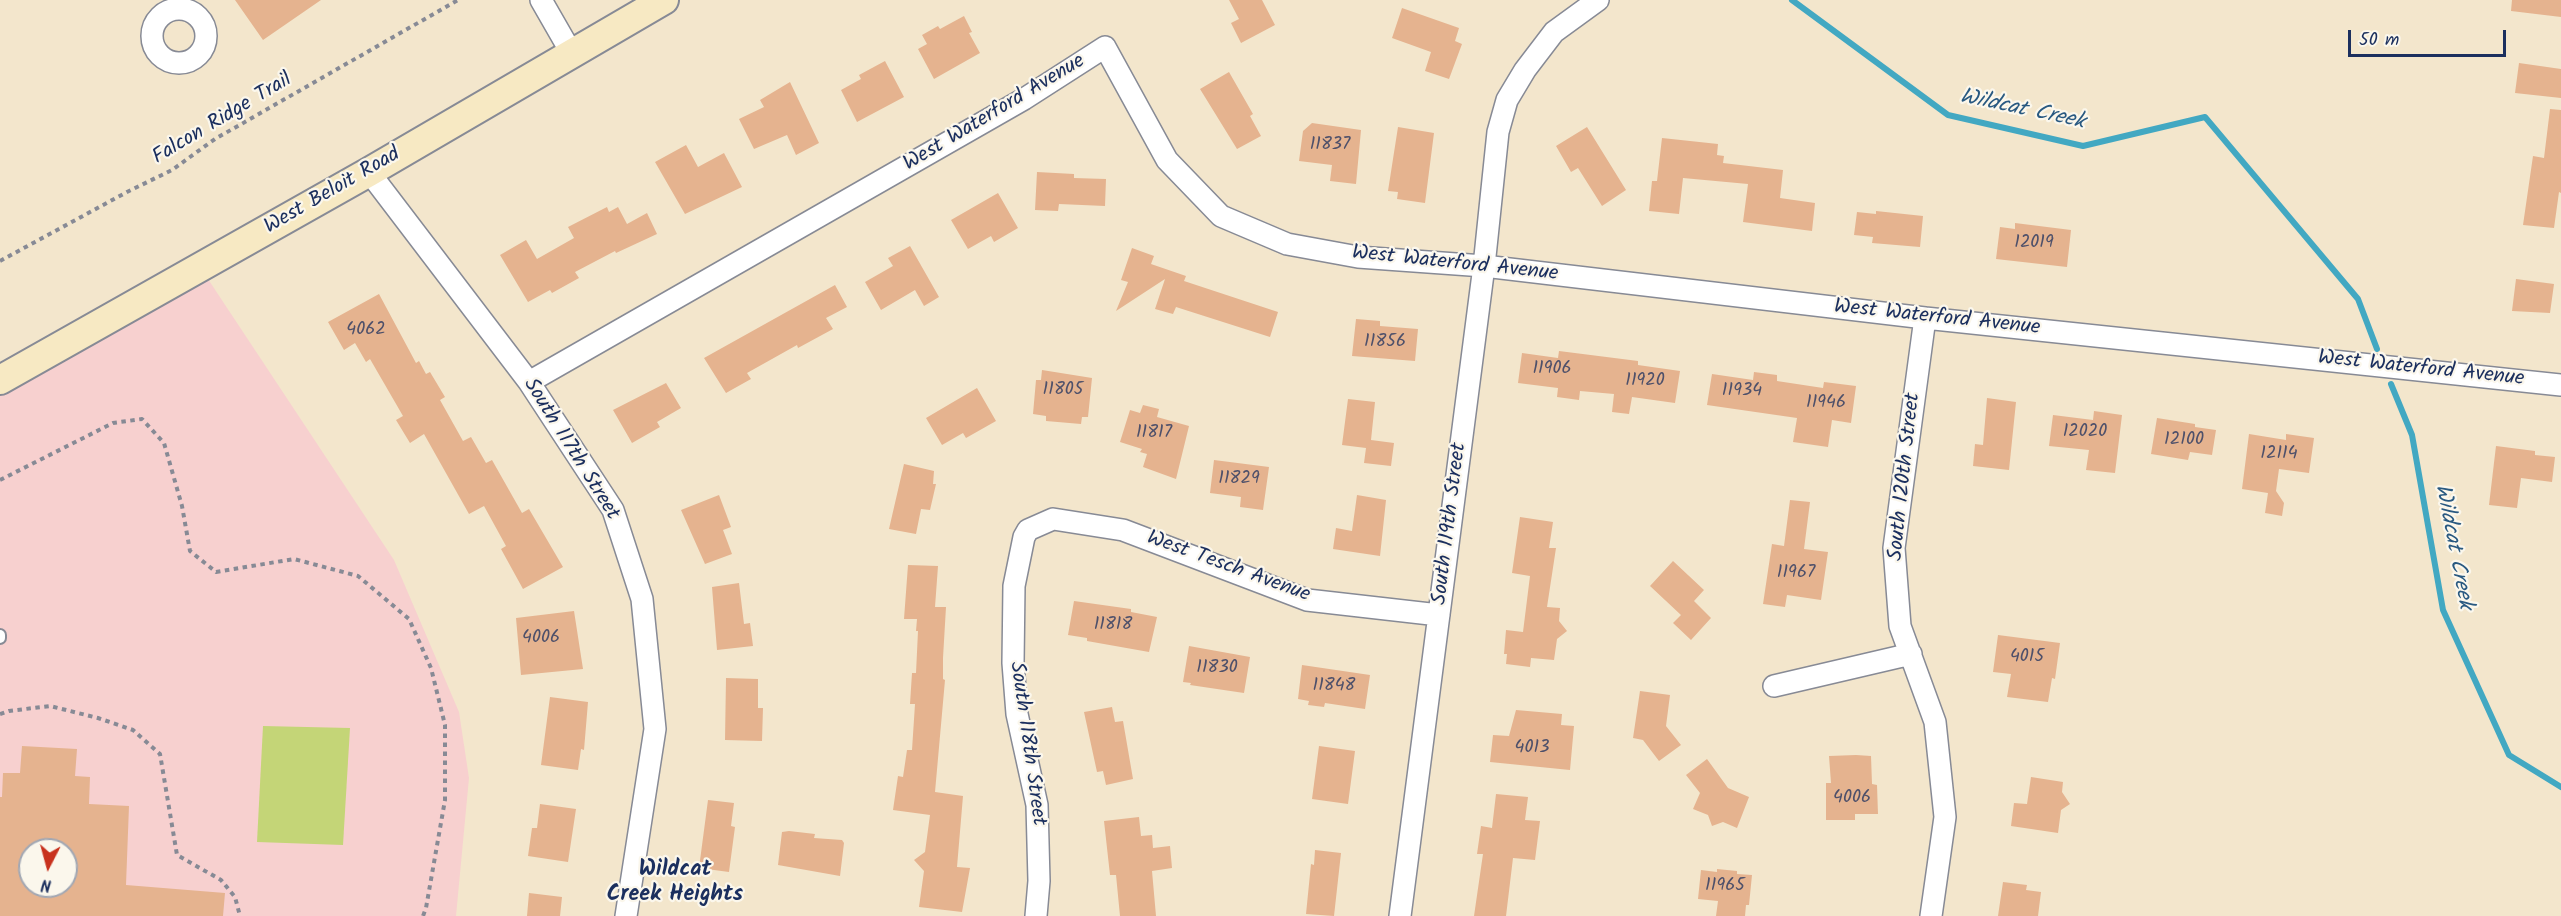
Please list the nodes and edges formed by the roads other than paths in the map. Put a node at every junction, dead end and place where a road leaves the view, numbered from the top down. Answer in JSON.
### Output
{"nodes":[{"id":1,"x":541,"y":0,"type":"edge"},
{"id":2,"x":664,"y":0,"type":"edge"},
{"id":3,"x":1598,"y":0,"type":"edge"},
{"id":4,"x":572,"y":54,"type":"junction"},
{"id":5,"x":369,"y":172,"type":"junction"},
{"id":6,"x":1484,"y":266,"type":"junction"},
{"id":7,"x":1925,"y":318,"type":"junction"},
{"id":8,"x":0,"y":380,"type":"edge"},
{"id":9,"x":529,"y":382,"type":"junction"},
{"id":10,"x":2561,"y":385,"type":"edge"},
{"id":11,"x":1024,"y":537,"type":"joint"},
{"id":12,"x":1439,"y":615,"type":"junction"},
{"id":13,"x":1911,"y":654,"type":"junction"},
{"id":14,"x":1774,"y":686,"type":"dead end"},
{"id":15,"x":626,"y":916,"type":"edge"},
{"id":16,"x":1036,"y":916,"type":"edge"},
{"id":17,"x":1400,"y":916,"type":"edge"},
{"id":18,"x":1931,"y":916,"type":"edge"}],
"edges":[{"from":1,"to":4,"type":"street"},
{"from":2,"to":4,"type":"main road","name":"West Beloit Road"},
{"from":3,"to":6,"type":"street","name":"South 119th Street"},
{"from":4,"to":5,"type":"main road","name":"West Beloit Road"},
{"from":5,"to":8,"type":"main road","name":"West Beloit Road"},
{"from":5,"to":9,"type":"street","name":"South 117th Street"},
{"from":6,"to":7,"type":"street","name":"West Waterford Avenue"},
{"from":6,"to":9,"type":"street","name":"West Waterford Avenue"},
{"from":6,"to":12,"type":"street","name":"South 119th Street"},
{"from":7,"to":10,"type":"street","name":"West Waterford Avenue"},
{"from":7,"to":13,"type":"street","name":"South 120th Street"},
{"from":9,"to":15,"type":"street","name":"South 117th Street"},
{"from":11,"to":12,"type":"street","name":"West Tesch Avenue"},
{"from":11,"to":16,"type":"street","name":"South 118th Street"},
{"from":12,"to":17,"type":"street","name":"South 119th Street"},
{"from":13,"to":14,"type":"street"},
{"from":13,"to":18,"type":"street","name":"South 120th Street"}]}
